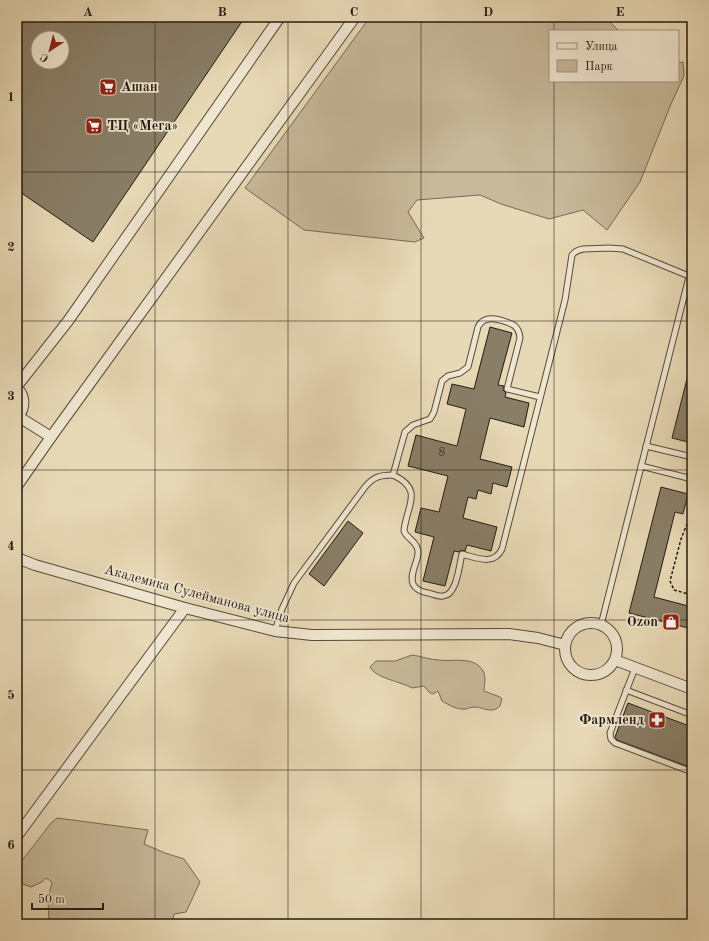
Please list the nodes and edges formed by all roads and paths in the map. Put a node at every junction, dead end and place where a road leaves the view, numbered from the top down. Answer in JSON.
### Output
{"nodes":[{"id":1,"x":280,"y":17,"type":"edge"},
{"id":2,"x":355,"y":17,"type":"edge"},
{"id":3,"x":692,"y":265,"type":"edge"},
{"id":4,"x":689,"y":276,"type":"junction"},
{"id":5,"x":17,"y":387,"type":"edge"},
{"id":6,"x":540,"y":397,"type":"junction"},
{"id":7,"x":18,"y":418,"type":"edge"},
{"id":8,"x":51,"y":437,"type":"junction"},
{"id":9,"x":646,"y":446,"type":"junction"},
{"id":10,"x":692,"y":457,"type":"edge"},
{"id":11,"x":641,"y":466,"type":"junction"},
{"id":12,"x":393,"y":476,"type":"junction"},
{"id":13,"x":692,"y":479,"type":"edge"},
{"id":14,"x":17,"y":486,"type":"edge"},
{"id":15,"x":692,"y":504,"type":"edge"},
{"id":16,"x":17,"y":558,"type":"edge"},
{"id":17,"x":692,"y":595,"type":"edge"},
{"id":18,"x":185,"y":608,"type":"junction"},
{"id":19,"x":601,"y":625,"type":"junction"},
{"id":20,"x":275,"y":631,"type":"junction"},
{"id":21,"x":565,"y":645,"type":"junction"},
{"id":22,"x":615,"y":660,"type":"junction"},
{"id":23,"x":635,"y":668,"type":"junction"},
{"id":24,"x":692,"y":689,"type":"edge"},
{"id":25,"x":626,"y":690,"type":"junction"},
{"id":26,"x":692,"y":715,"type":"edge"},
{"id":27,"x":692,"y":772,"type":"edge"},
{"id":28,"x":17,"y":836,"type":"edge"}],
"edges":[{"from":1,"to":5,"type":"street"},
{"from":2,"to":8,"type":"street"},
{"from":3,"to":4,"type":"lane"},
{"from":4,"to":6,"type":"lane"},
{"from":4,"to":9,"type":"lane"},
{"from":5,"to":7,"type":"street"},
{"from":6,"to":12,"type":"lane"},
{"from":6,"to":12,"type":"lane"},
{"from":7,"to":8,"type":"street"},
{"from":8,"to":14,"type":"street"},
{"from":9,"to":10,"type":"lane"},
{"from":9,"to":11,"type":"lane"},
{"from":11,"to":13,"type":"lane"},
{"from":11,"to":19,"type":"lane"},
{"from":12,"to":20,"type":"lane"},
{"from":15,"to":17,"type":"path"},
{"from":16,"to":18,"type":"street","name":"Академика Сулейманова улица"},
{"from":18,"to":20,"type":"street","name":"Академика Сулейманова улица"},
{"from":18,"to":28,"type":"street"},
{"from":19,"to":21,"type":"street"},
{"from":19,"to":22,"type":"street"},
{"from":20,"to":21,"type":"street","name":"Академика Сулейманова улица"},
{"from":21,"to":22,"type":"street"},
{"from":22,"to":23,"type":"street"},
{"from":23,"to":24,"type":"street"},
{"from":23,"to":25,"type":"lane"},
{"from":25,"to":26,"type":"lane"},
{"from":25,"to":27,"type":"lane"}]}
